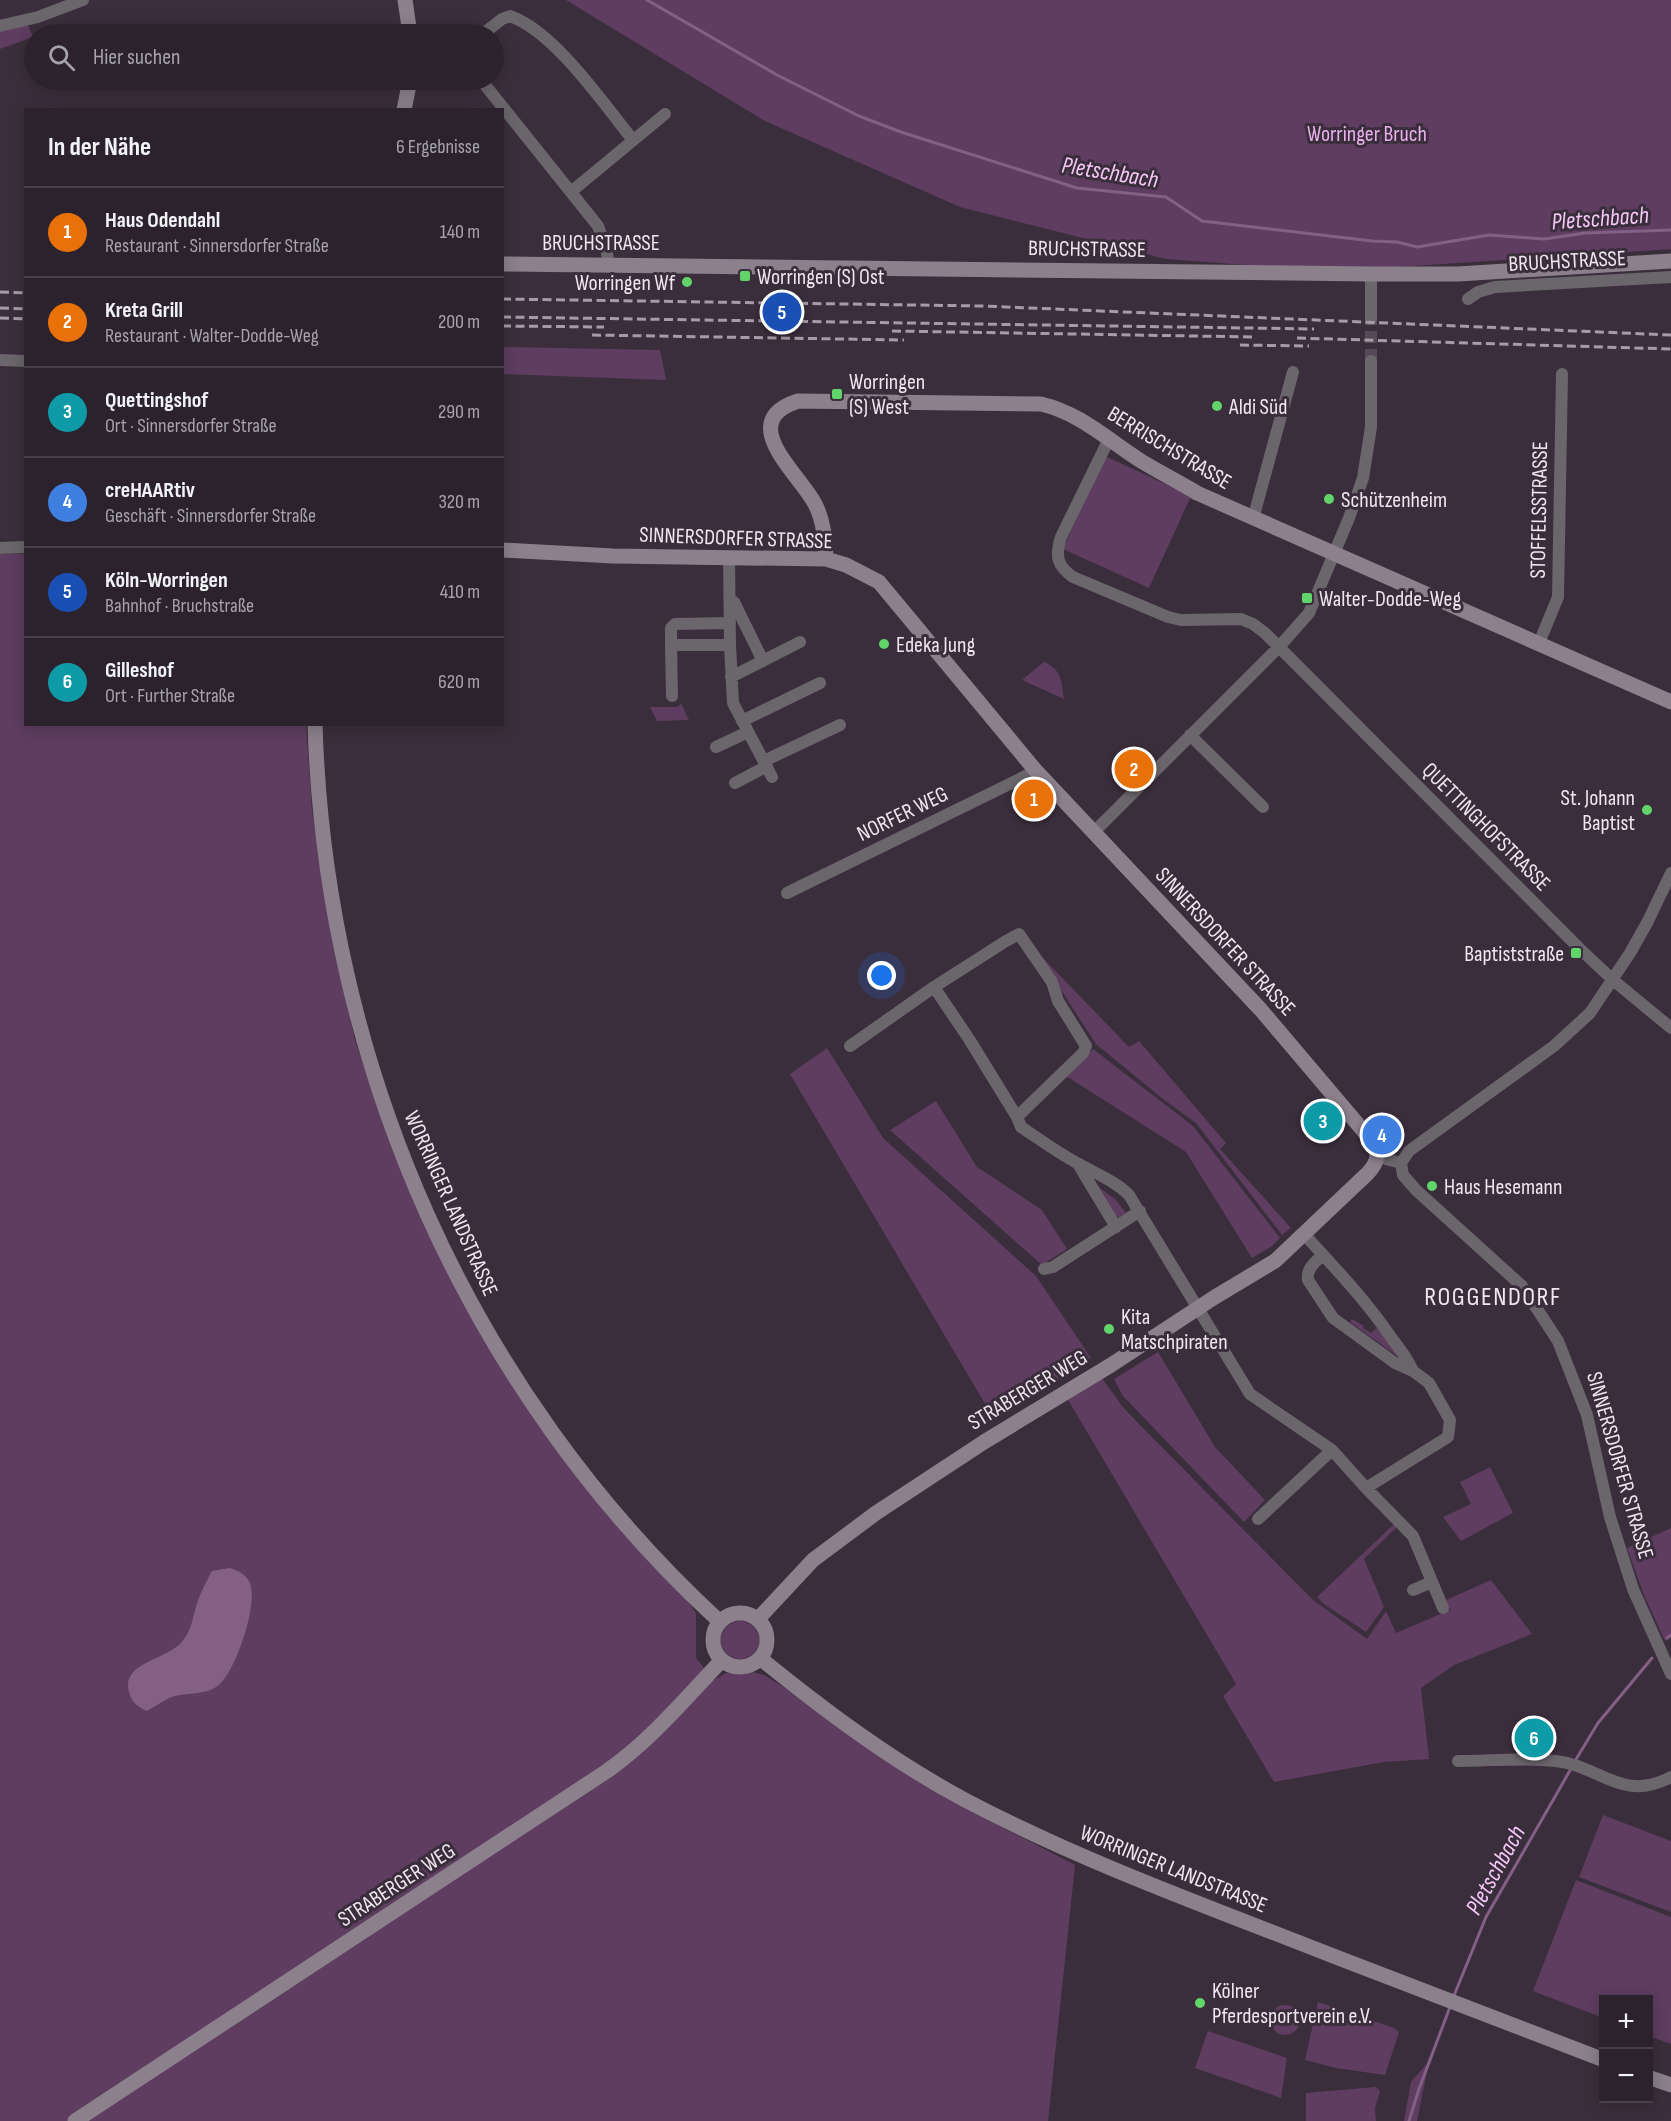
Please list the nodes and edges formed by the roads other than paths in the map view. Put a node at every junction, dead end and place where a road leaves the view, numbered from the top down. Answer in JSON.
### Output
{"nodes":[{"id":1,"x":83,"y":0,"type":"edge"},
{"id":2,"x":405,"y":0,"type":"edge"},
{"id":3,"x":409,"y":24,"type":"edge"},
{"id":4,"x":496,"y":24,"type":"edge"},
{"id":5,"x":0,"y":26,"type":"edge"},
{"id":6,"x":408,"y":90,"type":"edge"},
{"id":7,"x":489,"y":90,"type":"edge"},
{"id":8,"x":404,"y":108,"type":"edge"},
{"id":9,"x":504,"y":108,"type":"edge"},
{"id":10,"x":504,"y":108,"type":"edge"},
{"id":11,"x":665,"y":114,"type":"dead end"},
{"id":12,"x":633,"y":140,"type":"junction"},
{"id":13,"x":572,"y":191,"type":"junction"},
{"id":14,"x":1671,"y":261,"type":"edge"},
{"id":15,"x":504,"y":264,"type":"edge"},
{"id":16,"x":609,"y":265,"type":"junction"},
{"id":17,"x":1371,"y":274,"type":"junction"},
{"id":18,"x":1671,"y":277,"type":"edge"},
{"id":19,"x":1468,"y":299,"type":"dead end"},
{"id":20,"x":1371,"y":319,"type":"tunnel mouth"},
{"id":21,"x":0,"y":360,"type":"edge"},
{"id":22,"x":24,"y":361,"type":"edge"},
{"id":23,"x":1371,"y":361,"type":"tunnel mouth"},
{"id":24,"x":1293,"y":372,"type":"dead end"},
{"id":25,"x":1562,"y":374,"type":"dead end"},
{"id":26,"x":1109,"y":439,"type":"junction"},
{"id":27,"x":1253,"y":519,"type":"junction"},
{"id":28,"x":24,"y":547,"type":"edge"},
{"id":29,"x":0,"y":548,"type":"edge"},
{"id":30,"x":504,"y":550,"type":"edge"},
{"id":31,"x":1335,"y":554,"type":"junction"},
{"id":32,"x":729,"y":557,"type":"junction"},
{"id":33,"x":826,"y":558,"type":"junction"},
{"id":34,"x":730,"y":600,"type":"junction"},
{"id":35,"x":730,"y":623,"type":"junction"},
{"id":36,"x":800,"y":642,"type":"dead end"},
{"id":37,"x":1539,"y":644,"type":"junction"},
{"id":38,"x":671,"y":645,"type":"junction"},
{"id":39,"x":730,"y":645,"type":"junction"},
{"id":40,"x":1279,"y":647,"type":"junction"},
{"id":41,"x":763,"y":661,"type":"junction"},
{"id":42,"x":731,"y":677,"type":"junction"},
{"id":43,"x":820,"y":683,"type":"dead end"},
{"id":44,"x":672,"y":696,"type":"dead end"},
{"id":45,"x":1671,"y":702,"type":"edge"},
{"id":46,"x":840,"y":725,"type":"dead end"},
{"id":47,"x":315,"y":726,"type":"edge"},
{"id":48,"x":745,"y":726,"type":"junction"},
{"id":49,"x":1190,"y":735,"type":"junction"},
{"id":50,"x":716,"y":747,"type":"dead end"},
{"id":51,"x":768,"y":768,"type":"junction"},
{"id":52,"x":1036,"y":771,"type":"junction"},
{"id":53,"x":735,"y":783,"type":"dead end"},
{"id":54,"x":1263,"y":807,"type":"dead end"},
{"id":55,"x":1093,"y":833,"type":"junction"},
{"id":56,"x":1671,"y":873,"type":"edge"},
{"id":57,"x":787,"y":893,"type":"dead end"},
{"id":58,"x":1613,"y":980,"type":"junction"},
{"id":59,"x":934,"y":987,"type":"junction"},
{"id":60,"x":1671,"y":1028,"type":"edge"},
{"id":61,"x":850,"y":1046,"type":"dead end"},
{"id":62,"x":1017,"y":1118,"type":"junction"},
{"id":63,"x":1378,"y":1157,"type":"junction"},
{"id":64,"x":1401,"y":1163,"type":"junction"},
{"id":65,"x":1078,"y":1164,"type":"junction"},
{"id":66,"x":1140,"y":1211,"type":"junction"},
{"id":67,"x":1116,"y":1227,"type":"junction"},
{"id":68,"x":1304,"y":1234,"type":"junction"},
{"id":69,"x":1323,"y":1255,"type":"junction"},
{"id":70,"x":1044,"y":1269,"type":"dead end"},
{"id":71,"x":1197,"y":1308,"type":"junction"},
{"id":72,"x":1413,"y":1371,"type":"junction"},
{"id":73,"x":1332,"y":1450,"type":"junction"},
{"id":74,"x":1366,"y":1488,"type":"junction"},
{"id":75,"x":1258,"y":1519,"type":"dead end"},
{"id":76,"x":1432,"y":1582,"type":"junction"},
{"id":77,"x":1413,"y":1590,"type":"dead end"},
{"id":78,"x":1443,"y":1608,"type":"dead end"},
{"id":79,"x":758,"y":1619,"type":"junction"},
{"id":80,"x":719,"y":1621,"type":"junction"},
{"id":81,"x":760,"y":1658,"type":"junction"},
{"id":82,"x":722,"y":1660,"type":"junction"},
{"id":83,"x":1671,"y":1674,"type":"edge"},
{"id":84,"x":1458,"y":1761,"type":"dead end"},
{"id":85,"x":1671,"y":1777,"type":"edge"},
{"id":86,"x":1599,"y":2058,"type":"edge"},
{"id":87,"x":1653,"y":2079,"type":"edge"},
{"id":88,"x":1671,"y":2085,"type":"edge"},
{"id":89,"x":75,"y":2121,"type":"edge"}],
"edges":[{"from":1,"to":5,"type":"street"},
{"from":2,"to":3,"type":"main road"},
{"from":4,"to":12,"type":"street"},
{"from":6,"to":8,"type":"main road"},
{"from":7,"to":9,"type":"street"},
{"from":10,"to":13,"type":"street"},
{"from":11,"to":12,"type":"street"},
{"from":12,"to":13,"type":"street"},
{"from":13,"to":16,"type":"street"},
{"from":14,"to":17,"type":"main road","name":"BRUCHSTRASSE"},
{"from":15,"to":16,"type":"main road","name":"BRUCHSTRASSE"},
{"from":16,"to":17,"type":"main road","name":"BRUCHSTRASSE"},
{"from":17,"to":20,"type":"street"},
{"from":18,"to":19,"type":"street","name":"BRUCHSTRASSE"},
{"from":21,"to":22,"type":"street"},
{"from":23,"to":31,"type":"street"},
{"from":24,"to":27,"type":"street"},
{"from":25,"to":37,"type":"street","name":"STOFFELSSTRASSE"},
{"from":26,"to":27,"type":"main road","name":"BERRISCHSTRASSE"},
{"from":26,"to":33,"type":"main road","name":"BERRISCHSTRASSE"},
{"from":26,"to":40,"type":"street","name":"QUETTINGHOFSTRASSE"},
{"from":27,"to":31,"type":"main road","name":"BERRISCHSTRASSE"},
{"from":28,"to":29,"type":"street"},
{"from":30,"to":32,"type":"main road","name":"SINNERSDORFER STRASSE"},
{"from":31,"to":37,"type":"main road","name":"BERRISCHSTRASSE"},
{"from":31,"to":40,"type":"street"},
{"from":32,"to":33,"type":"main road","name":"SINNERSDORFER STRASSE"},
{"from":32,"to":34,"type":"street"},
{"from":33,"to":52,"type":"main road","name":"SINNERSDORFER STRASSE"},
{"from":34,"to":35,"type":"street"},
{"from":34,"to":41,"type":"street"},
{"from":35,"to":38,"type":"street"},
{"from":35,"to":39,"type":"street"},
{"from":36,"to":41,"type":"street"},
{"from":37,"to":45,"type":"main road","name":"BERRISCHSTRASSE"},
{"from":38,"to":39,"type":"street"},
{"from":38,"to":44,"type":"street"},
{"from":39,"to":42,"type":"street"},
{"from":40,"to":49,"type":"street"},
{"from":40,"to":58,"type":"street","name":"QUETTINGHOFSTRASSE"},
{"from":41,"to":42,"type":"street"},
{"from":42,"to":48,"type":"street"},
{"from":43,"to":48,"type":"street"},
{"from":46,"to":51,"type":"street"},
{"from":47,"to":80,"type":"main road","name":"WORRINGER LANDSTRASSE"},
{"from":48,"to":50,"type":"street"},
{"from":48,"to":51,"type":"street"},
{"from":49,"to":54,"type":"street"},
{"from":49,"to":55,"type":"street"},
{"from":51,"to":53,"type":"street"},
{"from":52,"to":55,"type":"main road","name":"SINNERSDORFER STRASSE"},
{"from":52,"to":57,"type":"street","name":"NORFER WEG"},
{"from":55,"to":63,"type":"main road","name":"SINNERSDORFER STRASSE"},
{"from":56,"to":58,"type":"street"},
{"from":58,"to":60,"type":"street","name":"QUETTINGHOFSTRASSE"},
{"from":58,"to":64,"type":"street"},
{"from":59,"to":61,"type":"street"},
{"from":59,"to":62,"type":"street"},
{"from":59,"to":62,"type":"street"},
{"from":62,"to":65,"type":"street"},
{"from":63,"to":64,"type":"street"},
{"from":63,"to":68,"type":"main road","name":"STRABERGER WEG"},
{"from":64,"to":83,"type":"street","name":"SINNERSDORFER STRASSE"},
{"from":65,"to":66,"type":"street"},
{"from":65,"to":67,"type":"street"},
{"from":66,"to":67,"type":"street"},
{"from":66,"to":71,"type":"street"},
{"from":67,"to":70,"type":"street"},
{"from":68,"to":69,"type":"street"},
{"from":68,"to":71,"type":"main road","name":"STRABERGER WEG"},
{"from":69,"to":72,"type":"street"},
{"from":69,"to":72,"type":"street"},
{"from":71,"to":73,"type":"street"},
{"from":71,"to":79,"type":"main road","name":"STRABERGER WEG"},
{"from":72,"to":74,"type":"street"},
{"from":73,"to":74,"type":"street"},
{"from":73,"to":75,"type":"street"},
{"from":74,"to":76,"type":"street"},
{"from":76,"to":77,"type":"street"},
{"from":76,"to":78,"type":"street"},
{"from":79,"to":80,"type":"main road"},
{"from":79,"to":81,"type":"main road"},
{"from":80,"to":82,"type":"main road"},
{"from":81,"to":82,"type":"main road"},
{"from":81,"to":86,"type":"main road","name":"WORRINGER LANDSTRASSE"},
{"from":82,"to":89,"type":"main road","name":"STRABERGER WEG"},
{"from":84,"to":85,"type":"street"},
{"from":87,"to":88,"type":"main road"}]}
